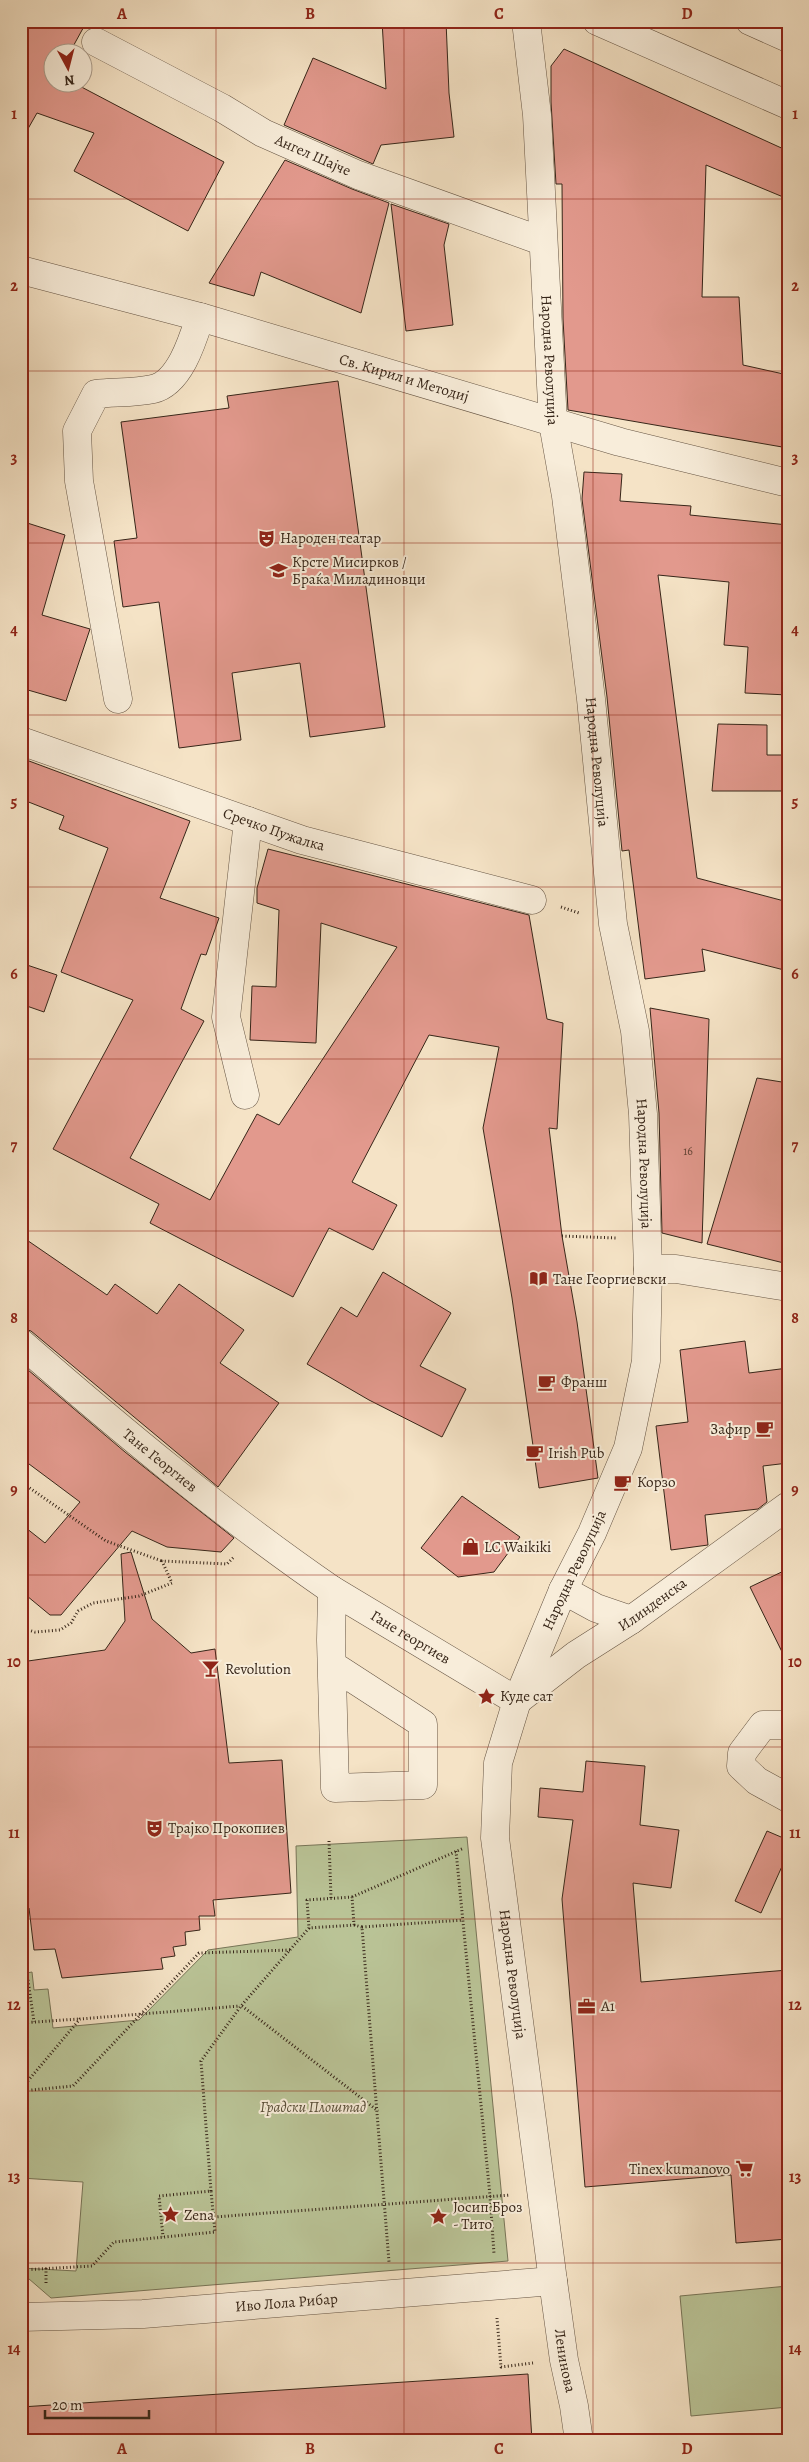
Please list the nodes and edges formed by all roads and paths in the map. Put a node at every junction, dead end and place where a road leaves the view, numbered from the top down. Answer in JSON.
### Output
{"nodes":[{"id":1,"x":526,"y":21,"type":"edge"},
{"id":2,"x":597,"y":21,"type":"edge"},
{"id":3,"x":750,"y":21,"type":"edge"},
{"id":4,"x":788,"y":38,"type":"edge"},
{"id":5,"x":96,"y":42,"type":"dead end"},
{"id":6,"x":788,"y":105,"type":"edge"},
{"id":7,"x":542,"y":241,"type":"junction"},
{"id":8,"x":21,"y":270,"type":"edge"},
{"id":9,"x":200,"y":317,"type":"junction"},
{"id":10,"x":553,"y":423,"type":"junction"},
{"id":11,"x":788,"y":483,"type":"edge"},
{"id":12,"x":118,"y":699,"type":"dead end"},
{"id":13,"x":21,"y":741,"type":"edge"},
{"id":14,"x":248,"y":821,"type":"junction"},
{"id":15,"x":532,"y":900,"type":"joint"},
{"id":16,"x":613,"y":924,"type":"junction"},
{"id":17,"x":245,"y":1096,"type":"dead end"},
{"id":18,"x":646,"y":1235,"type":"junction"},
{"id":19,"x":562,"y":1236,"type":"dead end"},
{"id":20,"x":648,"y":1269,"type":"junction"},
{"id":21,"x":788,"y":1287,"type":"edge"},
{"id":22,"x":21,"y":1343,"type":"edge"},
{"id":23,"x":21,"y":1482,"type":"edge"},
{"id":24,"x":788,"y":1506,"type":"edge"},
{"id":25,"x":255,"y":1534,"type":"junction"},
{"id":26,"x":162,"y":1562,"type":"junction"},
{"id":27,"x":304,"y":1571,"type":"joint"},
{"id":28,"x":332,"y":1590,"type":"junction"},
{"id":29,"x":563,"y":1590,"type":"junction"},
{"id":30,"x":631,"y":1620,"type":"junction"},
{"id":31,"x":21,"y":1628,"type":"edge"},
{"id":32,"x":332,"y":1665,"type":"junction"},
{"id":33,"x":517,"y":1701,"type":"junction"},
{"id":34,"x":788,"y":1725,"type":"edge"},
{"id":35,"x":788,"y":1798,"type":"edge"},
{"id":36,"x":495,"y":1838,"type":"junction"},
{"id":37,"x":329,"y":1841,"type":"dead end"},
{"id":38,"x":456,"y":1851,"type":"junction"},
{"id":39,"x":352,"y":1896,"type":"junction"},
{"id":40,"x":331,"y":1898,"type":"junction"},
{"id":41,"x":463,"y":1920,"type":"junction"},
{"id":42,"x":354,"y":1925,"type":"junction"},
{"id":43,"x":362,"y":1927,"type":"junction"},
{"id":44,"x":309,"y":1928,"type":"junction"},
{"id":45,"x":291,"y":1950,"type":"junction"},
{"id":46,"x":21,"y":1980,"type":"edge"},
{"id":47,"x":242,"y":2006,"type":"junction"},
{"id":48,"x":143,"y":2013,"type":"junction"},
{"id":49,"x":80,"y":2019,"type":"junction"},
{"id":50,"x":34,"y":2022,"type":"junction"},
{"id":51,"x":21,"y":2023,"type":"edge"},
{"id":52,"x":21,"y":2090,"type":"edge"},
{"id":53,"x":378,"y":2111,"type":"junction"},
{"id":54,"x":211,"y":2191,"type":"junction"},
{"id":55,"x":541,"y":2193,"type":"junction"},
{"id":56,"x":490,"y":2196,"type":"junction"},
{"id":57,"x":385,"y":2206,"type":"junction"},
{"id":58,"x":214,"y":2217,"type":"junction"},
{"id":59,"x":163,"y":2237,"type":"junction"},
{"id":60,"x":21,"y":2270,"type":"edge"},
{"id":61,"x":553,"y":2281,"type":"junction"},
{"id":62,"x":495,"y":2286,"type":"junction"},
{"id":63,"x":391,"y":2294,"type":"junction"},
{"id":64,"x":21,"y":2318,"type":"edge"},
{"id":65,"x":564,"y":2360,"type":"junction"},
{"id":66,"x":579,"y":2441,"type":"edge"}],
"edges":[{"from":1,"to":7,"type":"street","name":"Народна Револуција"},
{"from":2,"to":6,"type":"street"},
{"from":3,"to":4,"type":"street"},
{"from":5,"to":7,"type":"street","name":"Ангел Шајче"},
{"from":7,"to":10,"type":"street","name":"Народна Револуција"},
{"from":8,"to":9,"type":"street","name":"Св. Кирил и Методиј"},
{"from":9,"to":10,"type":"street","name":"Св. Кирил и Методиј"},
{"from":9,"to":12,"type":"street"},
{"from":10,"to":11,"type":"street","name":"Св. Кирил и Методиј"},
{"from":10,"to":16,"type":"street","name":"Народна Револуција"},
{"from":13,"to":14,"type":"street","name":"Сречко Пужалка"},
{"from":14,"to":15,"type":"street","name":"Сречко Пужалка"},
{"from":14,"to":17,"type":"street"},
{"from":15,"to":16,"type":"path"},
{"from":16,"to":18,"type":"street","name":"Народна Револуција"},
{"from":18,"to":19,"type":"path"},
{"from":18,"to":20,"type":"street","name":"Народна Револуција"},
{"from":20,"to":21,"type":"street"},
{"from":20,"to":29,"type":"street","name":"Народна Револуција"},
{"from":22,"to":25,"type":"street","name":"Тане Георгиев"},
{"from":23,"to":26,"type":"path"},
{"from":24,"to":30,"type":"street","name":"Илинденска"},
{"from":25,"to":26,"type":"path"},
{"from":25,"to":27,"type":"street","name":"Тане Георгиев"},
{"from":26,"to":31,"type":"path"},
{"from":27,"to":28,"type":"street","name":"Гане георгиев"},
{"from":28,"to":32,"type":"street"},
{"from":28,"to":33,"type":"street","name":"Гане георгиев"},
{"from":29,"to":30,"type":"street"},
{"from":29,"to":33,"type":"street","name":"Народна Револуција"},
{"from":30,"to":33,"type":"street","name":"Илинденска"},
{"from":32,"to":32,"type":"street"},
{"from":33,"to":36,"type":"street","name":"Народна Револуција"},
{"from":34,"to":35,"type":"street"},
{"from":36,"to":38,"type":"path"},
{"from":36,"to":55,"type":"street","name":"Народна Револуција"},
{"from":37,"to":40,"type":"path"},
{"from":38,"to":39,"type":"path"},
{"from":38,"to":41,"type":"path"},
{"from":39,"to":40,"type":"path"},
{"from":39,"to":42,"type":"path"},
{"from":40,"to":44,"type":"path"},
{"from":41,"to":43,"type":"path"},
{"from":41,"to":56,"type":"path"},
{"from":42,"to":43,"type":"path"},
{"from":42,"to":44,"type":"path"},
{"from":43,"to":53,"type":"path"},
{"from":44,"to":45,"type":"path"},
{"from":45,"to":47,"type":"path"},
{"from":45,"to":48,"type":"path"},
{"from":46,"to":50,"type":"path"},
{"from":47,"to":48,"type":"path"},
{"from":47,"to":53,"type":"path"},
{"from":47,"to":54,"type":"path"},
{"from":48,"to":49,"type":"path"},
{"from":48,"to":52,"type":"path"},
{"from":49,"to":50,"type":"path"},
{"from":49,"to":52,"type":"path"},
{"from":50,"to":51,"type":"path"},
{"from":53,"to":57,"type":"path"},
{"from":54,"to":58,"type":"path"},
{"from":54,"to":59,"type":"path"},
{"from":55,"to":56,"type":"path"},
{"from":55,"to":61,"type":"street","name":"Народна Револуција"},
{"from":56,"to":57,"type":"path"},
{"from":56,"to":62,"type":"path"},
{"from":57,"to":58,"type":"path"},
{"from":57,"to":63,"type":"path"},
{"from":58,"to":59,"type":"path"},
{"from":59,"to":60,"type":"path"},
{"from":61,"to":62,"type":"street","name":"Иво Лола Рибар"},
{"from":61,"to":65,"type":"street","name":"Ленинова"},
{"from":62,"to":63,"type":"street","name":"Иво Лола Рибар"},
{"from":62,"to":65,"type":"path"},
{"from":63,"to":64,"type":"street","name":"Иво Лола Рибар"},
{"from":65,"to":66,"type":"street","name":"Ленинова"}]}
